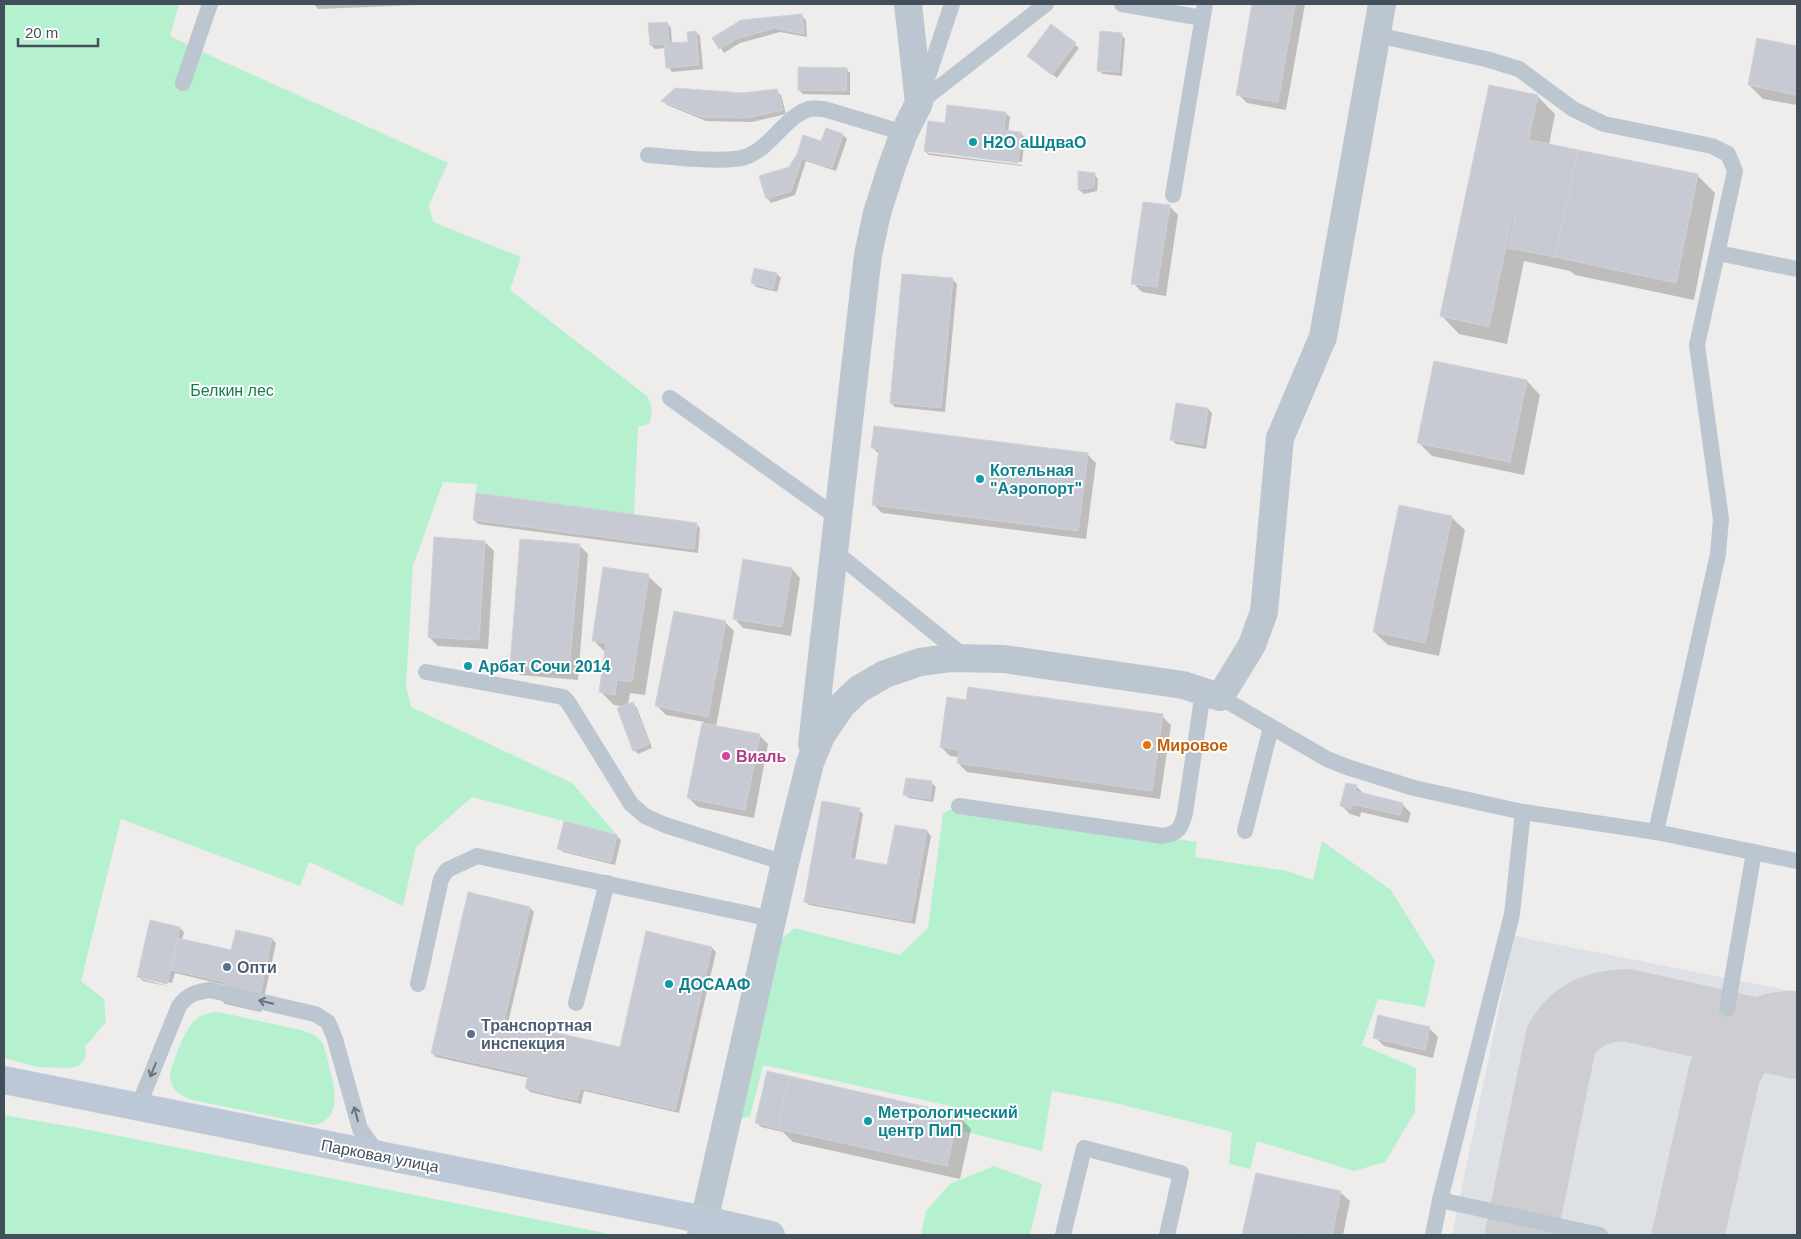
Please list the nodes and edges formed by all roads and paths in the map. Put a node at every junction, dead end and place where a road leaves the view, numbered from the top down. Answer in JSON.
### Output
{"nodes":[{"id":1,"x":210,"y":4,"type":"edge"},
{"id":2,"x":908,"y":4,"type":"edge"},
{"id":3,"x":952,"y":4,"type":"edge"},
{"id":4,"x":1046,"y":4,"type":"edge"},
{"id":5,"x":1122,"y":4,"type":"edge"},
{"id":6,"x":1382,"y":4,"type":"edge"},
{"id":7,"x":1204,"y":11,"type":"edge"},
{"id":8,"x":1376,"y":35,"type":"junction"},
{"id":9,"x":183,"y":83,"type":"dead end"},
{"id":10,"x":919,"y":103,"type":"junction"},
{"id":11,"x":904,"y":133,"type":"junction"},
{"id":12,"x":648,"y":155,"type":"dead end"},
{"id":13,"x":1173,"y":195,"type":"dead end"},
{"id":14,"x":1718,"y":253,"type":"junction"},
{"id":15,"x":1797,"y":269,"type":"edge"},
{"id":16,"x":670,"y":398,"type":"dead end"},
{"id":17,"x":838,"y":518,"type":"junction"},
{"id":18,"x":834,"y":551,"type":"junction"},
{"id":19,"x":966,"y":658,"type":"junction"},
{"id":20,"x":426,"y":672,"type":"dead end"},
{"id":21,"x":1212,"y":695,"type":"junction"},
{"id":22,"x":1271,"y":727,"type":"junction"},
{"id":23,"x":810,"y":762,"type":"junction"},
{"id":24,"x":959,"y":806,"type":"dead end"},
{"id":25,"x":1523,"y":812,"type":"junction"},
{"id":26,"x":1245,"y":831,"type":"dead end"},
{"id":27,"x":1656,"y":832,"type":"junction"},
{"id":28,"x":1754,"y":852,"type":"junction"},
{"id":29,"x":1797,"y":861,"type":"edge"},
{"id":30,"x":784,"y":863,"type":"junction"},
{"id":31,"x":607,"y":883,"type":"junction"},
{"id":32,"x":772,"y":919,"type":"junction"},
{"id":33,"x":418,"y":984,"type":"dead end"},
{"id":34,"x":576,"y":1003,"type":"dead end"},
{"id":35,"x":1727,"y":1009,"type":"dead end"},
{"id":36,"x":4,"y":1080,"type":"edge"},
{"id":37,"x":138,"y":1107,"type":"junction"},
{"id":38,"x":380,"y":1156,"type":"junction"},
{"id":39,"x":1440,"y":1200,"type":"junction"},
{"id":40,"x":703,"y":1228,"type":"edge"},
{"id":41,"x":763,"y":1234,"type":"edge"},
{"id":42,"x":1063,"y":1235,"type":"edge"},
{"id":43,"x":1168,"y":1235,"type":"edge"},
{"id":44,"x":1433,"y":1235,"type":"edge"},
{"id":45,"x":1600,"y":1235,"type":"edge"}],
"edges":[{"from":1,"to":9,"type":"lane"},
{"from":2,"to":10,"type":"street"},
{"from":3,"to":10,"type":"lane"},
{"from":4,"to":10,"type":"lane"},
{"from":5,"to":7,"type":"lane"},
{"from":6,"to":8,"type":"street"},
{"from":7,"to":13,"type":"lane"},
{"from":8,"to":14,"type":"lane"},
{"from":8,"to":21,"type":"street"},
{"from":10,"to":11,"type":"street"},
{"from":11,"to":12,"type":"lane"},
{"from":11,"to":17,"type":"street"},
{"from":14,"to":15,"type":"lane"},
{"from":14,"to":27,"type":"lane"},
{"from":16,"to":17,"type":"lane"},
{"from":17,"to":18,"type":"street"},
{"from":18,"to":19,"type":"lane"},
{"from":18,"to":23,"type":"street"},
{"from":19,"to":21,"type":"street"},
{"from":19,"to":23,"type":"street"},
{"from":20,"to":30,"type":"lane"},
{"from":21,"to":22,"type":"lane"},
{"from":21,"to":24,"type":"lane"},
{"from":22,"to":25,"type":"lane"},
{"from":22,"to":26,"type":"lane"},
{"from":23,"to":30,"type":"street"},
{"from":25,"to":27,"type":"lane"},
{"from":25,"to":39,"type":"lane"},
{"from":27,"to":28,"type":"lane"},
{"from":28,"to":29,"type":"lane"},
{"from":28,"to":35,"type":"lane"},
{"from":30,"to":32,"type":"street"},
{"from":31,"to":32,"type":"lane"},
{"from":31,"to":33,"type":"lane"},
{"from":31,"to":34,"type":"lane"},
{"from":32,"to":40,"type":"street"},
{"from":36,"to":37,"type":"main road","name":"Парковая улица"},
{"from":37,"to":38,"type":"main road","name":"Парковая улица"},
{"from":38,"to":37,"type":"lane","one_way":true},
{"from":38,"to":40,"type":"main road","name":"Парковая улица"},
{"from":39,"to":44,"type":"lane"},
{"from":39,"to":45,"type":"lane"},
{"from":40,"to":41,"type":"main road","name":"Парковая улица"},
{"from":42,"to":43,"type":"lane"}]}
